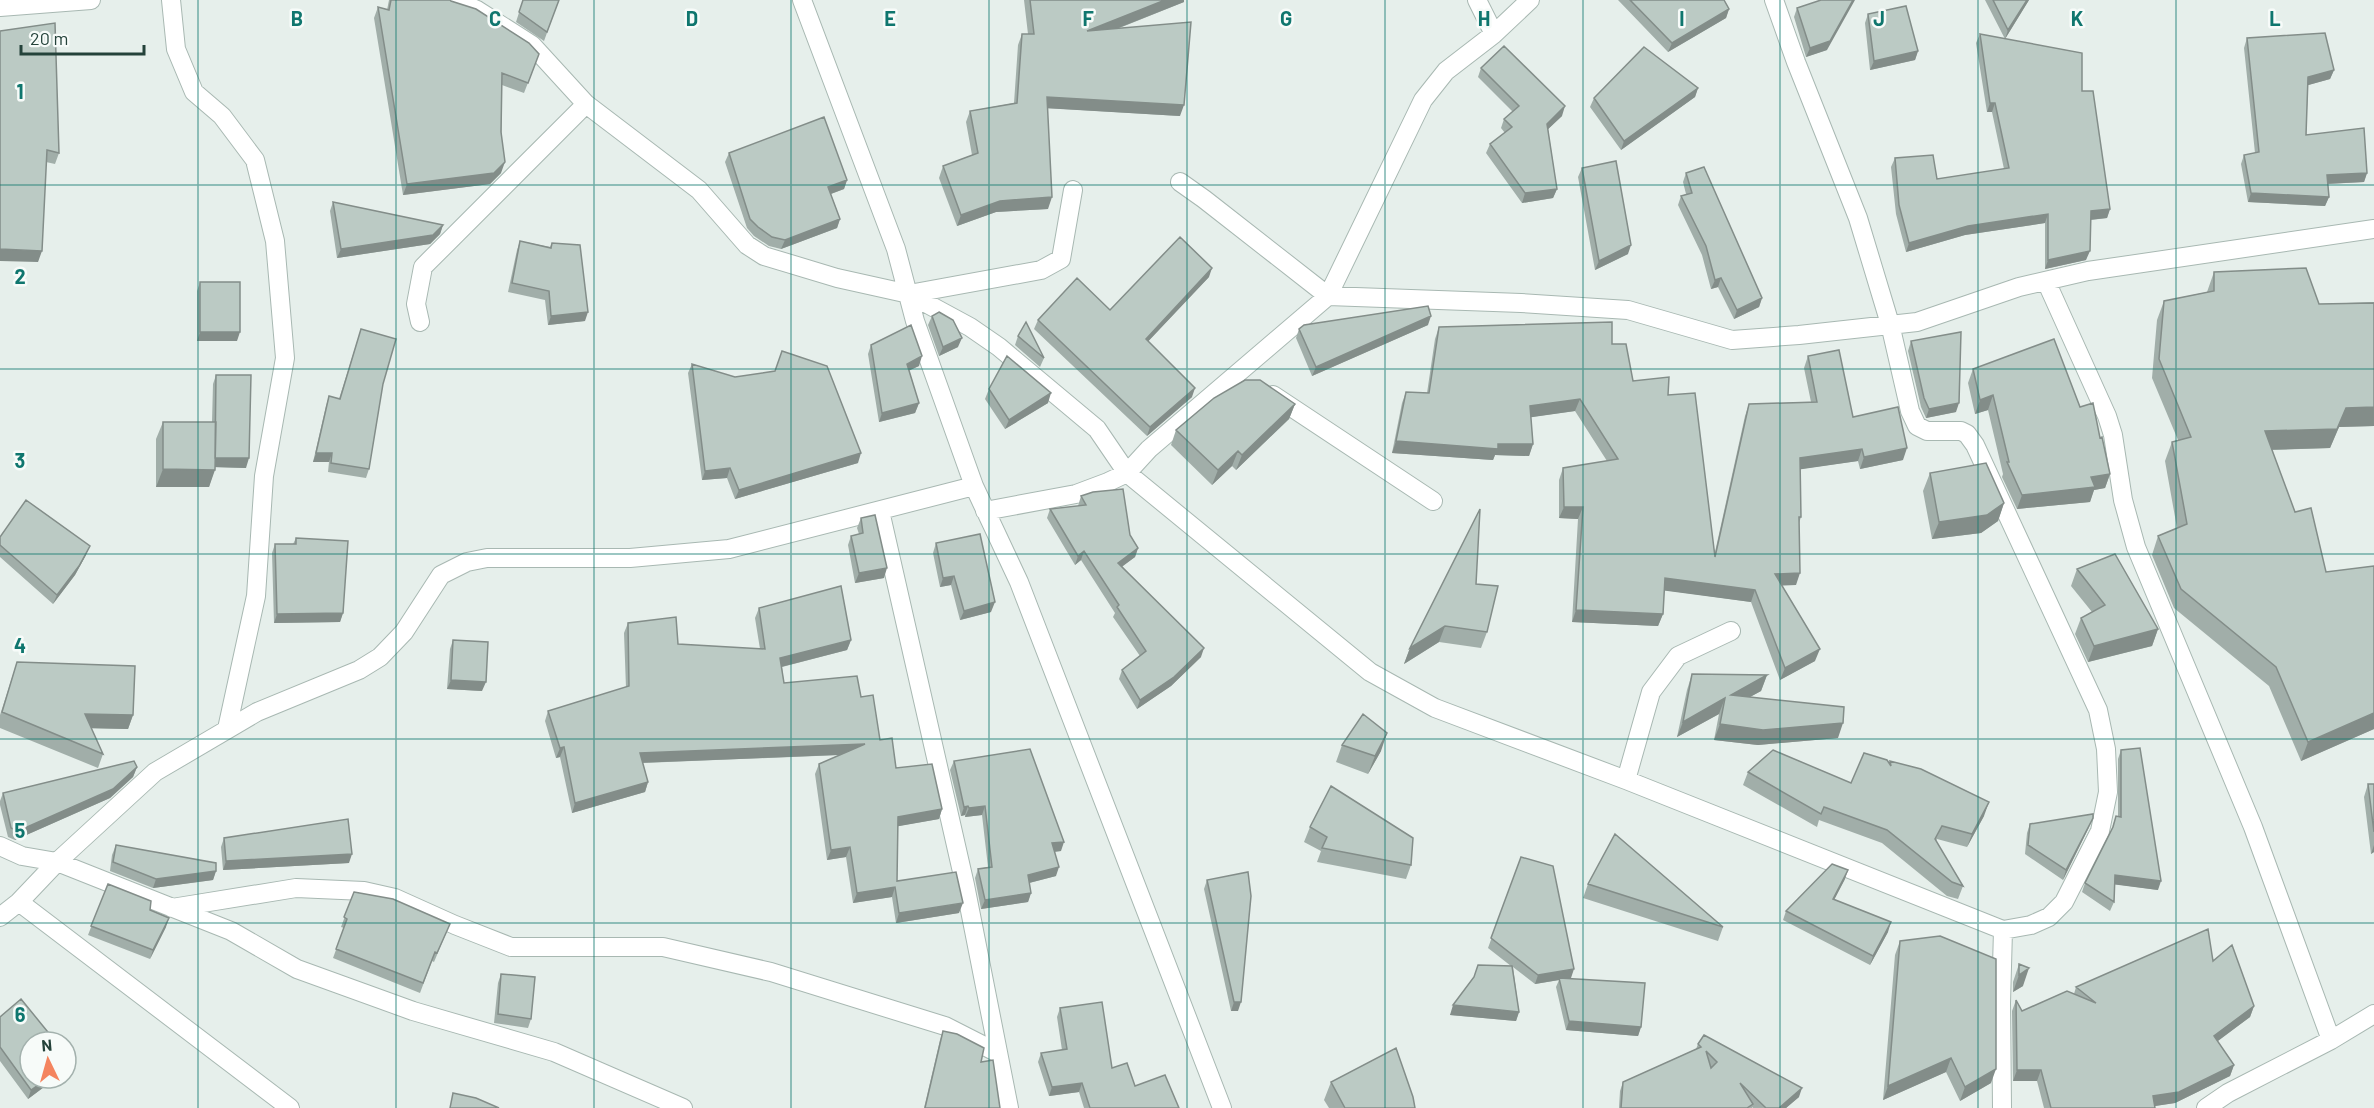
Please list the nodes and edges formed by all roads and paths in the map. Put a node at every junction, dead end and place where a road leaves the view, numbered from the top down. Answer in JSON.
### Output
{"nodes":[{"id":1,"x":90,"y":0,"type":"edge"},
{"id":2,"x":171,"y":0,"type":"edge"},
{"id":3,"x":454,"y":0,"type":"edge"},
{"id":4,"x":802,"y":0,"type":"edge"},
{"id":5,"x":1477,"y":0,"type":"edge"},
{"id":6,"x":1530,"y":0,"type":"edge"},
{"id":7,"x":1774,"y":0,"type":"edge"},
{"id":8,"x":0,"y":7,"type":"edge"},
{"id":9,"x":1494,"y":34,"type":"junction"},
{"id":10,"x":586,"y":104,"type":"junction"},
{"id":11,"x":1180,"y":182,"type":"dead end"},
{"id":12,"x":1073,"y":190,"type":"dead end"},
{"id":13,"x":2374,"y":229,"type":"edge"},
{"id":14,"x":2046,"y":281,"type":"junction"},
{"id":15,"x":909,"y":294,"type":"junction"},
{"id":16,"x":1328,"y":296,"type":"junction"},
{"id":17,"x":420,"y":322,"type":"dead end"},
{"id":18,"x":1890,"y":324,"type":"junction"},
{"id":19,"x":1239,"y":372,"type":"junction"},
{"id":20,"x":1128,"y":473,"type":"junction"},
{"id":21,"x":974,"y":486,"type":"junction"},
{"id":22,"x":1433,"y":501,"type":"dead end"},
{"id":23,"x":880,"y":511,"type":"junction"},
{"id":24,"x":986,"y":511,"type":"junction"},
{"id":25,"x":1731,"y":631,"type":"dead end"},
{"id":26,"x":227,"y":729,"type":"junction"},
{"id":27,"x":1626,"y":780,"type":"junction"},
{"id":28,"x":0,"y":846,"type":"edge"},
{"id":29,"x":57,"y":862,"type":"junction"},
{"id":30,"x":19,"y":902,"type":"junction"},
{"id":31,"x":172,"y":908,"type":"junction"},
{"id":32,"x":0,"y":917,"type":"edge"},
{"id":33,"x":2003,"y":930,"type":"junction"},
{"id":34,"x":2374,"y":1014,"type":"edge"},
{"id":35,"x":2331,"y":1040,"type":"junction"},
{"id":36,"x":998,"y":1053,"type":"junction"},
{"id":37,"x":290,"y":1108,"type":"edge"},
{"id":38,"x":683,"y":1108,"type":"edge"},
{"id":39,"x":1009,"y":1108,"type":"edge"},
{"id":40,"x":1222,"y":1108,"type":"edge"},
{"id":41,"x":2002,"y":1108,"type":"edge"},
{"id":42,"x":2206,"y":1108,"type":"edge"}],
"edges":[{"from":1,"to":8,"type":"street"},
{"from":2,"to":26,"type":"street"},
{"from":3,"to":10,"type":"street"},
{"from":4,"to":15,"type":"street"},
{"from":5,"to":9,"type":"street"},
{"from":6,"to":9,"type":"street"},
{"from":7,"to":18,"type":"street"},
{"from":9,"to":16,"type":"street"},
{"from":10,"to":15,"type":"street"},
{"from":10,"to":17,"type":"street"},
{"from":11,"to":16,"type":"street"},
{"from":12,"to":15,"type":"street"},
{"from":13,"to":14,"type":"street"},
{"from":14,"to":18,"type":"street"},
{"from":14,"to":35,"type":"street"},
{"from":15,"to":20,"type":"street"},
{"from":15,"to":21,"type":"street"},
{"from":16,"to":18,"type":"street"},
{"from":16,"to":19,"type":"street"},
{"from":18,"to":33,"type":"street"},
{"from":19,"to":20,"type":"street"},
{"from":19,"to":22,"type":"street"},
{"from":20,"to":24,"type":"street"},
{"from":20,"to":27,"type":"street"},
{"from":21,"to":23,"type":"street"},
{"from":21,"to":24,"type":"street"},
{"from":23,"to":26,"type":"street"},
{"from":23,"to":36,"type":"street"},
{"from":24,"to":40,"type":"street"},
{"from":25,"to":27,"type":"street"},
{"from":26,"to":29,"type":"street"},
{"from":27,"to":33,"type":"street"},
{"from":28,"to":29,"type":"street"},
{"from":29,"to":30,"type":"street"},
{"from":29,"to":31,"type":"street"},
{"from":30,"to":32,"type":"street"},
{"from":30,"to":37,"type":"street"},
{"from":31,"to":36,"type":"street"},
{"from":31,"to":38,"type":"street"},
{"from":33,"to":41,"type":"street"},
{"from":34,"to":35,"type":"street"},
{"from":35,"to":42,"type":"street"},
{"from":36,"to":39,"type":"street"}]}
